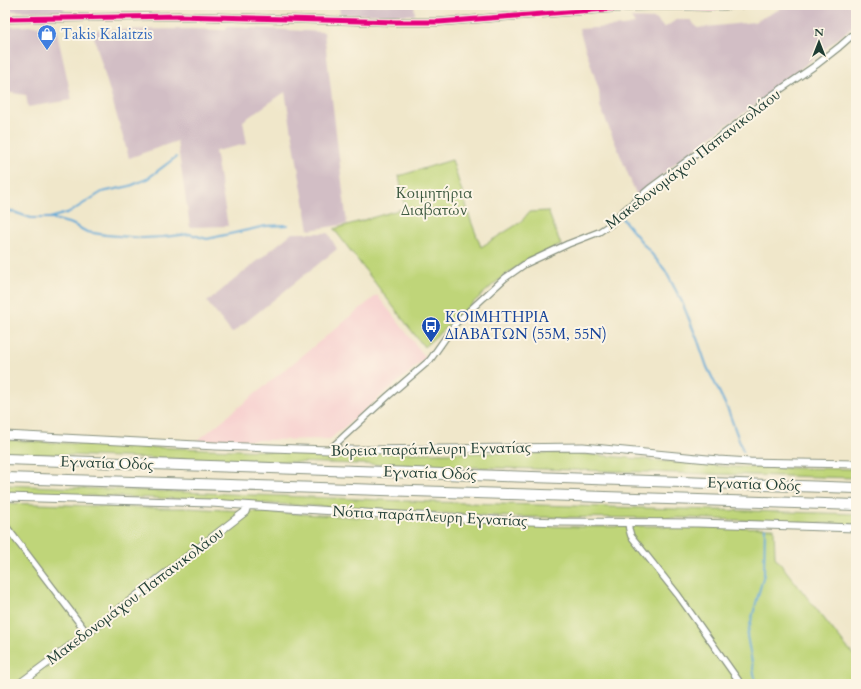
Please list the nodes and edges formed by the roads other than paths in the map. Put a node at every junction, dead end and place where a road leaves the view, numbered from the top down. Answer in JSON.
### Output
{"nodes":[{"id":1,"x":741,"y":5,"type":"edge"},
{"id":2,"x":5,"y":19,"type":"edge"},
{"id":3,"x":856,"y":32,"type":"edge"},
{"id":4,"x":5,"y":435,"type":"edge"},
{"id":5,"x":329,"y":450,"type":"junction"},
{"id":6,"x":5,"y":459,"type":"edge"},
{"id":7,"x":856,"y":464,"type":"edge"},
{"id":8,"x":5,"y":478,"type":"edge"},
{"id":9,"x":856,"y":488,"type":"edge"},
{"id":10,"x":5,"y":497,"type":"edge"},
{"id":11,"x":856,"y":505,"type":"edge"},
{"id":12,"x":247,"y":506,"type":"junction"},
{"id":13,"x":628,"y":522,"type":"junction"},
{"id":14,"x":5,"y":525,"type":"edge"},
{"id":15,"x":856,"y":528,"type":"edge"},
{"id":16,"x":87,"y":633,"type":"junction"},
{"id":17,"x":19,"y":684,"type":"edge"},
{"id":18,"x":741,"y":684,"type":"edge"}],
"edges":[{"from":1,"to":2,"type":"street"},
{"from":3,"to":5,"type":"street","name":"Μακεδονομάχου Παπανικολάου"},
{"from":4,"to":5,"type":"street","name":"Βόρεια παράπλευρη Εγνατίας"},
{"from":5,"to":7,"type":"street","name":"Βόρεια παράπλευρη Εγνατίας"},
{"from":6,"to":9,"type":"highway","name":"Εγνατία Οδός"},
{"from":8,"to":11,"type":"highway","name":"Εγνατία Οδός"},
{"from":10,"to":12,"type":"street","name":"Νότια παράπλευρη Εγνατίας"},
{"from":12,"to":13,"type":"street","name":"Νότια παράπλευρη Εγνατίας"},
{"from":12,"to":16,"type":"street","name":"Μακεδονομάχου Παπανικολάου"},
{"from":13,"to":15,"type":"street","name":"Νότια παράπλευρη Εγνατίας"},
{"from":13,"to":18,"type":"street"},
{"from":14,"to":16,"type":"street"},
{"from":16,"to":17,"type":"street","name":"Μακεδονομάχου Παπανικολάου"}]}
